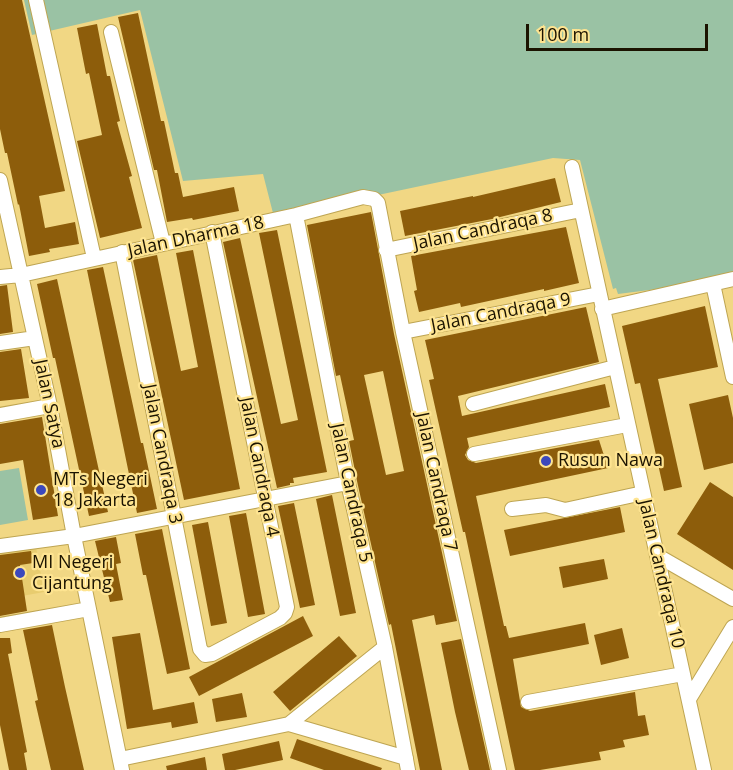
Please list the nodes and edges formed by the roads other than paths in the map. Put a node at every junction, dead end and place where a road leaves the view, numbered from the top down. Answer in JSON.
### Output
{"nodes":[{"id":1,"x":36,"y":0,"type":"edge"},
{"id":2,"x":111,"y":32,"type":"dead end"},
{"id":3,"x":572,"y":167,"type":"dead end"},
{"id":4,"x":0,"y":180,"type":"edge"},
{"id":5,"x":371,"y":197,"type":"joint"},
{"id":6,"x":581,"y":210,"type":"junction"},
{"id":7,"x":3,"y":213,"type":"edge"},
{"id":8,"x":296,"y":215,"type":"junction"},
{"id":9,"x":213,"y":232,"type":"junction"},
{"id":10,"x":163,"y":243,"type":"junction"},
{"id":11,"x":386,"y":250,"type":"junction"},
{"id":12,"x":122,"y":252,"type":"junction"},
{"id":13,"x":94,"y":258,"type":"junction"},
{"id":14,"x":21,"y":274,"type":"junction"},
{"id":15,"x":0,"y":277,"type":"edge"},
{"id":16,"x":733,"y":279,"type":"edge"},
{"id":17,"x":712,"y":284,"type":"junction"},
{"id":18,"x":599,"y":294,"type":"junction"},
{"id":19,"x":602,"y":309,"type":"junction"},
{"id":20,"x":403,"y":332,"type":"junction"},
{"id":21,"x":35,"y":338,"type":"junction"},
{"id":22,"x":0,"y":343,"type":"edge"},
{"id":23,"x":615,"y":367,"type":"junction"},
{"id":24,"x":733,"y":376,"type":"edge"},
{"id":25,"x":472,"y":404,"type":"dead end"},
{"id":26,"x":50,"y":406,"type":"junction"},
{"id":27,"x":0,"y":415,"type":"edge"},
{"id":28,"x":627,"y":425,"type":"junction"},
{"id":29,"x":474,"y":454,"type":"dead end"},
{"id":30,"x":348,"y":483,"type":"junction"},
{"id":31,"x":643,"y":493,"type":"junction"},
{"id":32,"x":266,"y":500,"type":"junction"},
{"id":33,"x":512,"y":509,"type":"dead end"},
{"id":34,"x":174,"y":518,"type":"junction"},
{"id":35,"x":74,"y":536,"type":"junction"},
{"id":36,"x":0,"y":546,"type":"edge"},
{"id":37,"x":658,"y":556,"type":"junction"},
{"id":38,"x":733,"y":599,"type":"edge"},
{"id":39,"x":89,"y":609,"type":"junction"},
{"id":40,"x":0,"y":625,"type":"edge"},
{"id":41,"x":733,"y":627,"type":"edge"},
{"id":42,"x":385,"y":646,"type":"junction"},
{"id":43,"x":205,"y":655,"type":"joint"},
{"id":44,"x":683,"y":674,"type":"junction"},
{"id":45,"x":689,"y":699,"type":"junction"},
{"id":46,"x":528,"y":702,"type":"dead end"},
{"id":47,"x":289,"y":724,"type":"junction"},
{"id":48,"x":121,"y":764,"type":"edge"},
{"id":49,"x":407,"y":764,"type":"edge"},
{"id":50,"x":500,"y":770,"type":"edge"},
{"id":51,"x":704,"y":770,"type":"edge"}],
"edges":[{"from":1,"to":13,"type":"street"},
{"from":2,"to":10,"type":"street"},
{"from":3,"to":6,"type":"street","name":"Jalan Candraqa 10"},
{"from":4,"to":7,"type":"street","name":"Jalan Satya"},
{"from":5,"to":8,"type":"street","name":"Jalan Dharma 18"},
{"from":5,"to":11,"type":"street","name":"Jalan Candraqa 7"},
{"from":6,"to":11,"type":"street","name":"Jalan Candraqa 8"},
{"from":6,"to":18,"type":"street","name":"Jalan Candraqa 10"},
{"from":7,"to":14,"type":"street","name":"Jalan Satya"},
{"from":8,"to":9,"type":"street","name":"Jalan Dharma 18"},
{"from":8,"to":30,"type":"street","name":"Jalan Candraqa 5"},
{"from":9,"to":10,"type":"street","name":"Jalan Dharma 18"},
{"from":9,"to":32,"type":"street","name":"Jalan Candraqa 4"},
{"from":10,"to":12,"type":"street","name":"Jalan Dharma 18"},
{"from":11,"to":20,"type":"street","name":"Jalan Candraqa 7"},
{"from":12,"to":13,"type":"street","name":"Jalan Dharma 18"},
{"from":12,"to":34,"type":"street","name":"Jalan Candraqa 3"},
{"from":13,"to":14,"type":"street","name":"Jalan Dharma 18"},
{"from":14,"to":15,"type":"street","name":"Jalan Dharma 18"},
{"from":14,"to":21,"type":"street","name":"Jalan Satya"},
{"from":16,"to":17,"type":"street"},
{"from":17,"to":19,"type":"street"},
{"from":17,"to":24,"type":"street"},
{"from":18,"to":19,"type":"street","name":"Jalan Candraqa 10"},
{"from":18,"to":20,"type":"street","name":"Jalan Candraqa 9"},
{"from":19,"to":23,"type":"street","name":"Jalan Candraqa 10"},
{"from":20,"to":50,"type":"street","name":"Jalan Candraqa 7"},
{"from":21,"to":22,"type":"street"},
{"from":21,"to":26,"type":"street","name":"Jalan Satya"},
{"from":23,"to":25,"type":"street"},
{"from":23,"to":28,"type":"street","name":"Jalan Candraqa 10"},
{"from":26,"to":27,"type":"street"},
{"from":26,"to":35,"type":"street","name":"Jalan Satya"},
{"from":28,"to":29,"type":"street"},
{"from":28,"to":31,"type":"street","name":"Jalan Candraqa 10"},
{"from":30,"to":32,"type":"street"},
{"from":30,"to":42,"type":"street","name":"Jalan Candraqa 5"},
{"from":31,"to":33,"type":"street"},
{"from":31,"to":37,"type":"street","name":"Jalan Candraqa 10"},
{"from":32,"to":34,"type":"street"},
{"from":32,"to":43,"type":"street","name":"Jalan Candraqa 4"},
{"from":34,"to":35,"type":"street"},
{"from":34,"to":43,"type":"street","name":"Jalan Candraqa 3"},
{"from":35,"to":36,"type":"street"},
{"from":35,"to":39,"type":"street","name":"Jalan Satya"},
{"from":37,"to":38,"type":"street"},
{"from":37,"to":44,"type":"street","name":"Jalan Candraqa 10"},
{"from":39,"to":40,"type":"street"},
{"from":39,"to":48,"type":"street","name":"Jalan Satya"},
{"from":41,"to":45,"type":"street"},
{"from":42,"to":47,"type":"street"},
{"from":42,"to":49,"type":"street","name":"Jalan Candraqa 5"},
{"from":44,"to":45,"type":"street","name":"Jalan Candraqa 10"},
{"from":44,"to":46,"type":"street"},
{"from":45,"to":51,"type":"street","name":"Jalan Candraqa 10"},
{"from":47,"to":48,"type":"street"},
{"from":47,"to":49,"type":"street"}]}
